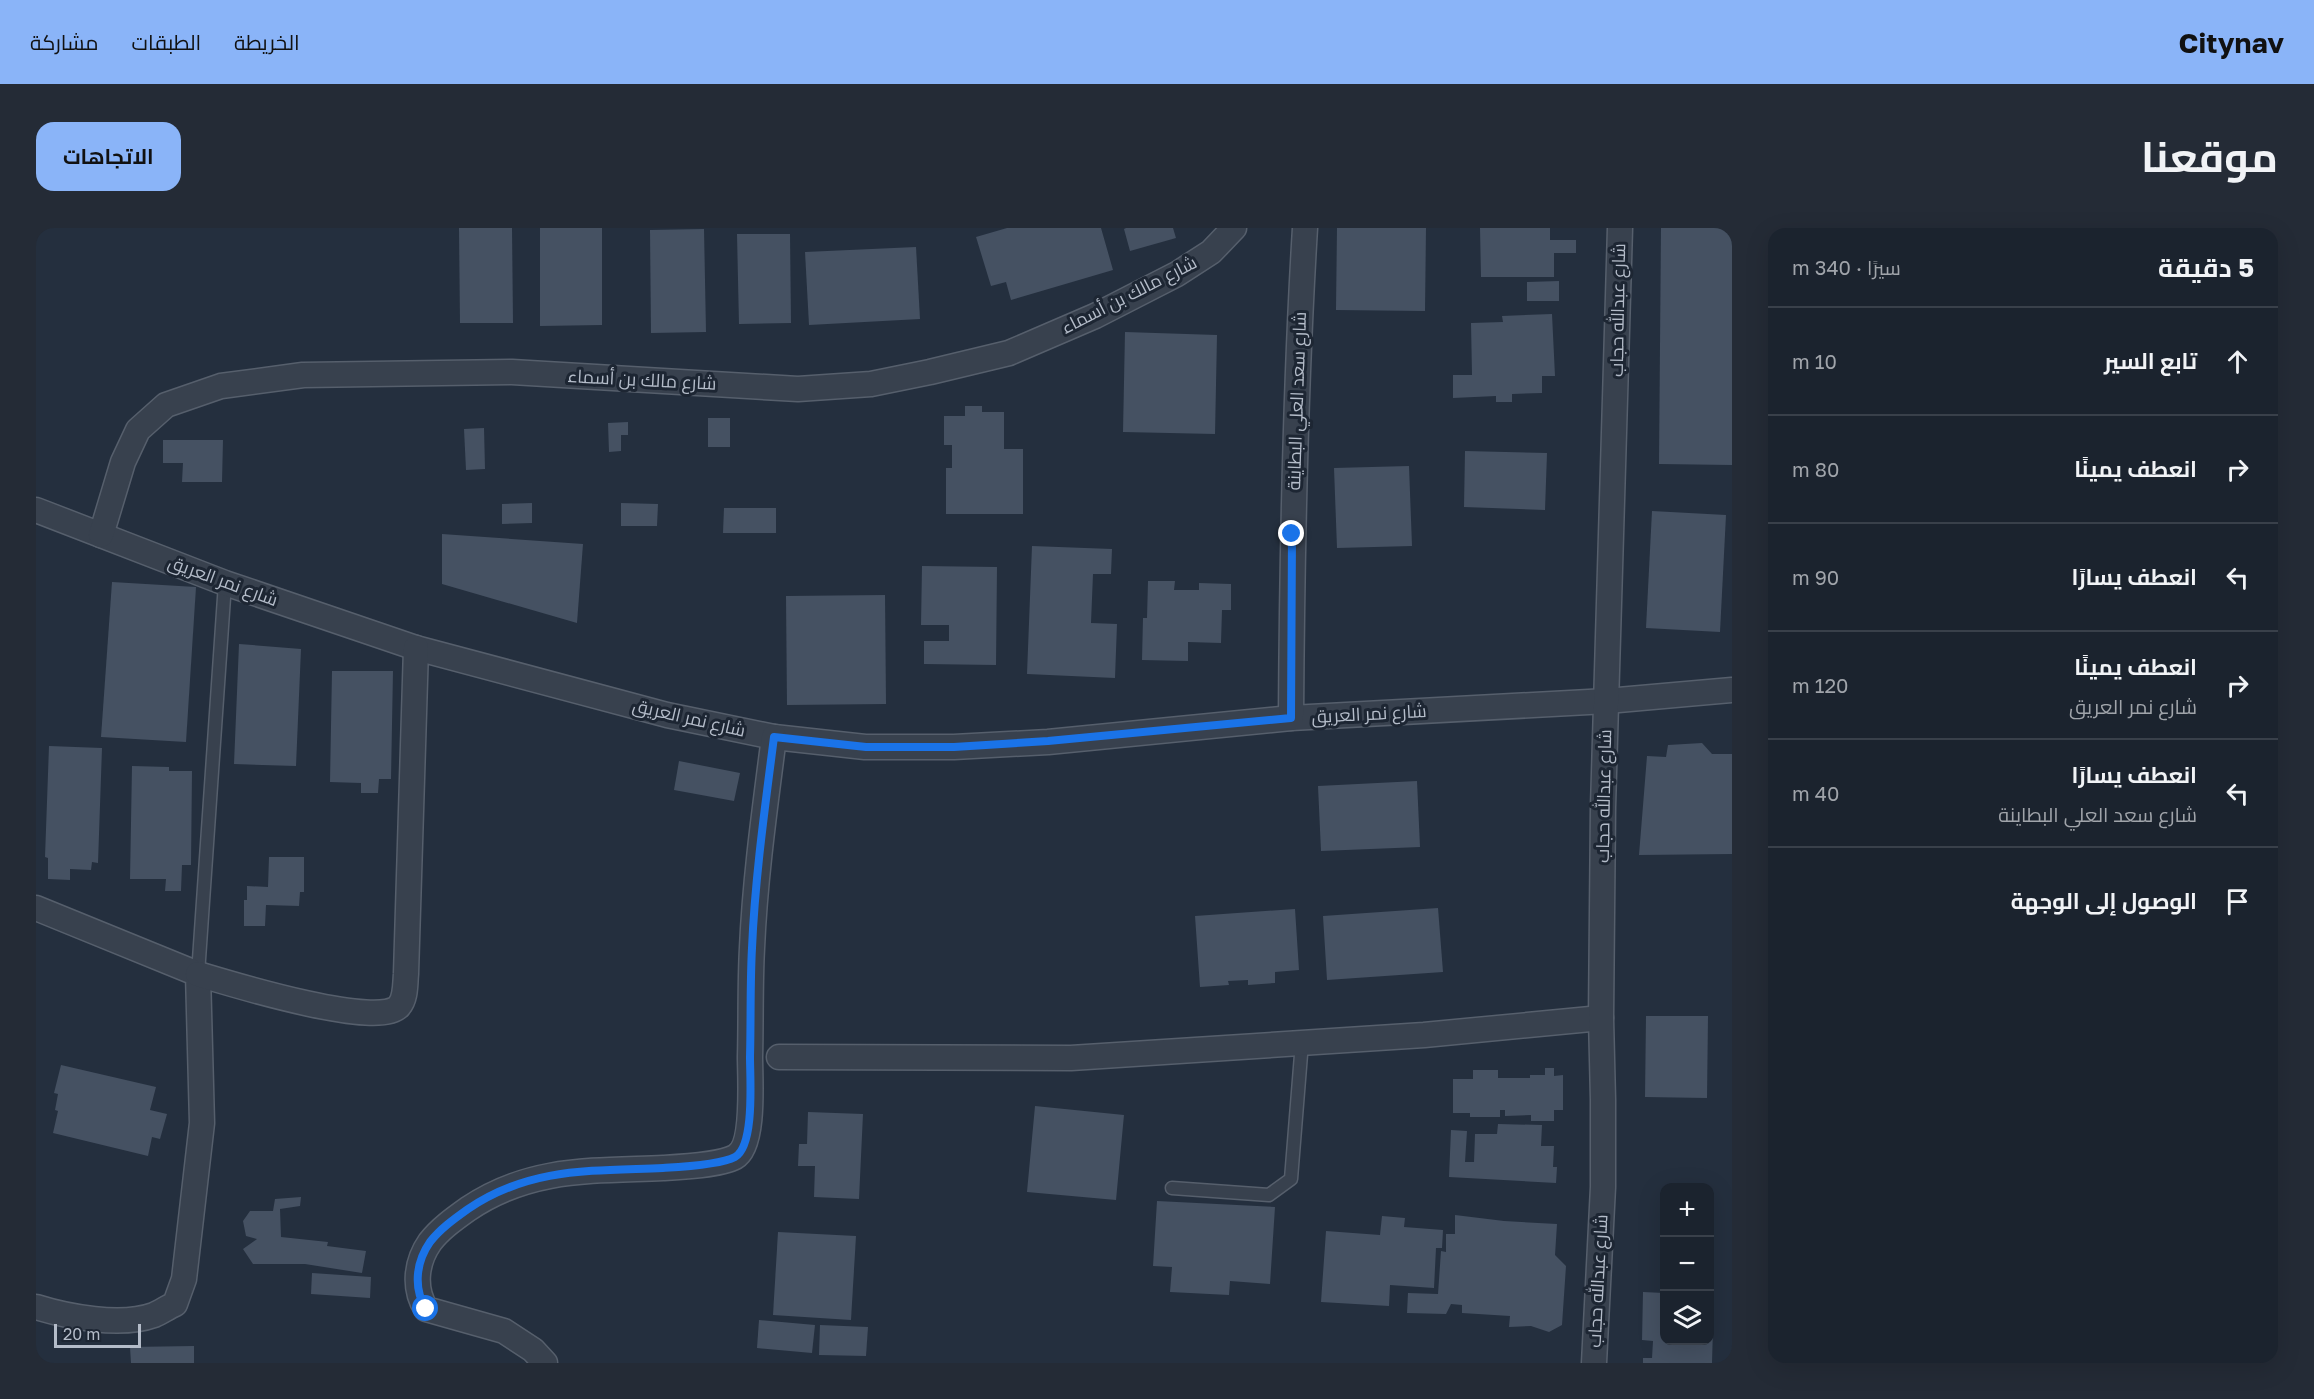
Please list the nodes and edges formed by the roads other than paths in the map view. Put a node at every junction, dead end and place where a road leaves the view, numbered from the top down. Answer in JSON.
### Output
{"nodes":[{"id":1,"x":1234,"y":228,"type":"edge"},
{"id":2,"x":1305,"y":228,"type":"edge"},
{"id":3,"x":1620,"y":228,"type":"edge"},
{"id":4,"x":36,"y":510,"type":"edge"},
{"id":5,"x":101,"y":535,"type":"junction"},
{"id":6,"x":225,"y":584,"type":"junction"},
{"id":7,"x":416,"y":648,"type":"junction"},
{"id":8,"x":1731,"y":689,"type":"edge"},
{"id":9,"x":1607,"y":701,"type":"junction"},
{"id":10,"x":1291,"y":718,"type":"junction"},
{"id":11,"x":774,"y":737,"type":"junction"},
{"id":12,"x":36,"y":908,"type":"edge"},
{"id":13,"x":198,"y":974,"type":"junction"},
{"id":14,"x":1601,"y":1018,"type":"junction"},
{"id":15,"x":1302,"y":1042,"type":"junction"},
{"id":16,"x":779,"y":1057,"type":"dead end"},
{"id":17,"x":1172,"y":1188,"type":"dead end"},
{"id":18,"x":36,"y":1307,"type":"edge"},
{"id":19,"x":544,"y":1363,"type":"edge"},
{"id":20,"x":1593,"y":1363,"type":"edge"}],
"edges":[{"from":1,"to":5,"type":"street","name":"شارع مالك بن أسماء"},
{"from":2,"to":10,"type":"street","name":"شارع سعد العلي البطاينة"},
{"from":3,"to":9,"type":"street","name":"شارع عبدالله حجاب"},
{"from":4,"to":5,"type":"street","name":"شارع نمر العريق"},
{"from":5,"to":6,"type":"street","name":"شارع نمر العريق"},
{"from":6,"to":7,"type":"street","name":"شارع نمر العريق"},
{"from":6,"to":13,"type":"lane"},
{"from":7,"to":11,"type":"street","name":"شارع نمر العريق"},
{"from":7,"to":13,"type":"street"},
{"from":8,"to":9,"type":"street","name":"شارع نمر العريق"},
{"from":9,"to":10,"type":"street","name":"شارع نمر العريق"},
{"from":9,"to":14,"type":"street","name":"شارع عبدالله حجاب"},
{"from":10,"to":11,"type":"street","name":"شارع نمر العريق"},
{"from":11,"to":19,"type":"street"},
{"from":12,"to":13,"type":"street"},
{"from":13,"to":18,"type":"street"},
{"from":14,"to":15,"type":"street"},
{"from":14,"to":20,"type":"street","name":"شارع عبدالله حجاب"},
{"from":15,"to":16,"type":"street"},
{"from":15,"to":17,"type":"lane"}]}
